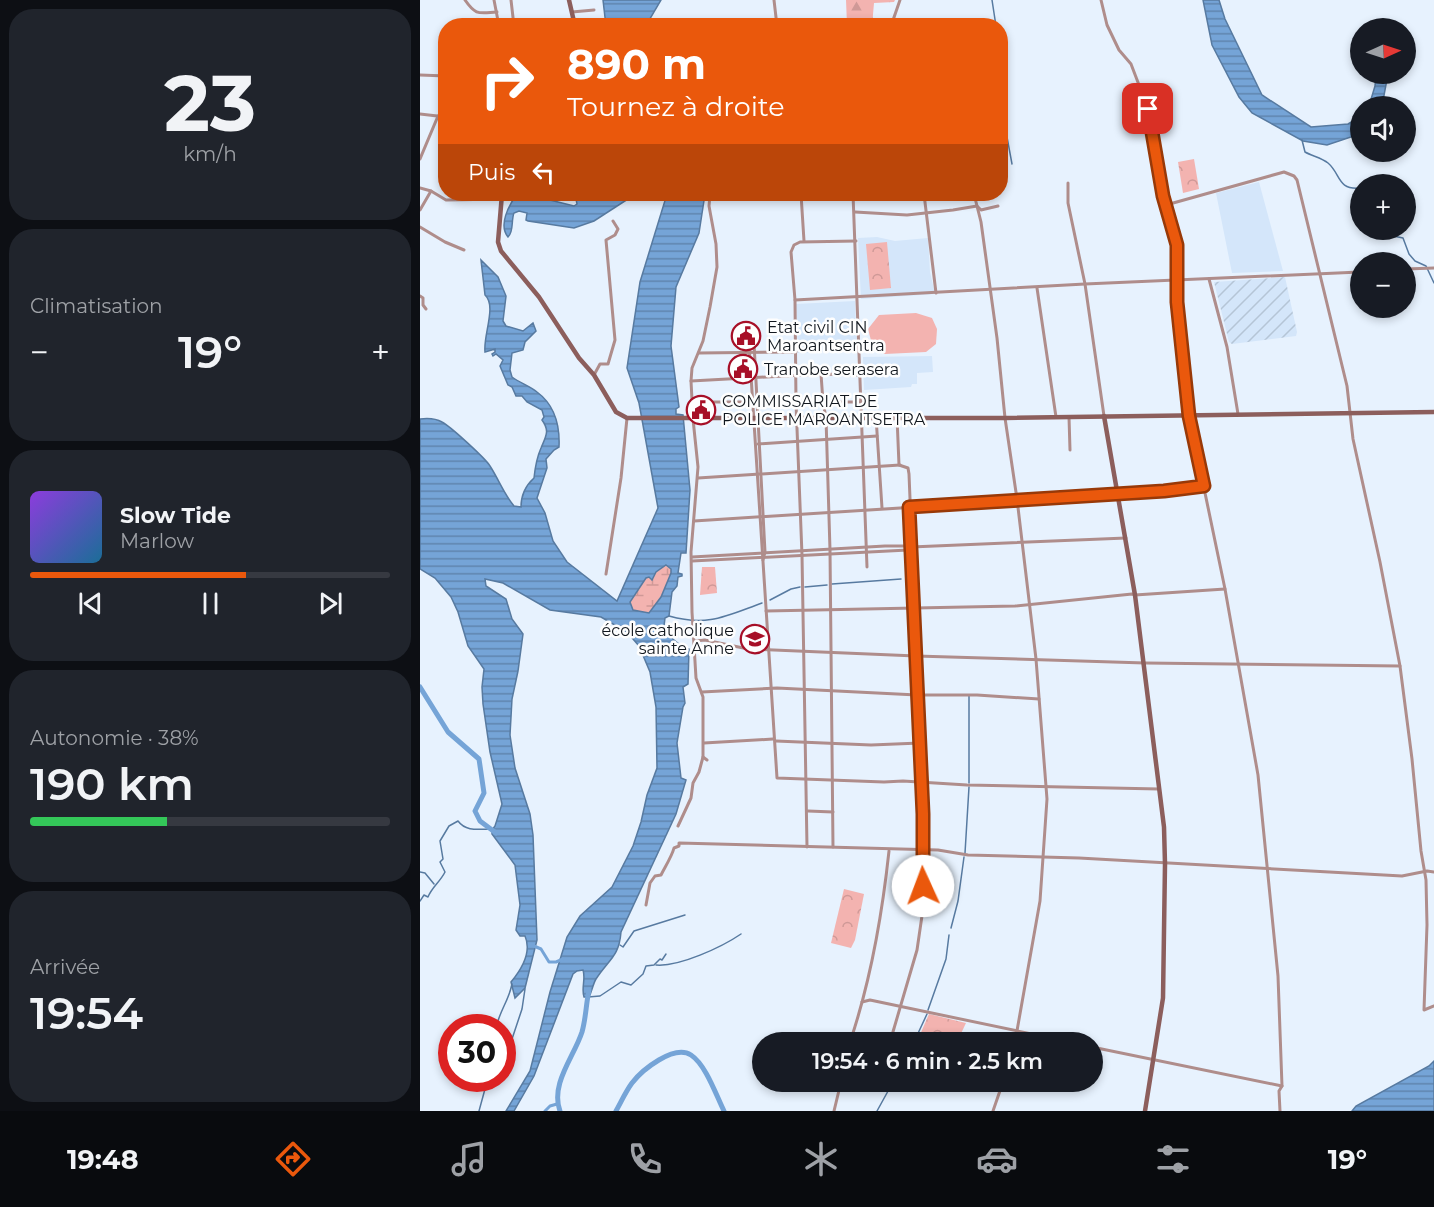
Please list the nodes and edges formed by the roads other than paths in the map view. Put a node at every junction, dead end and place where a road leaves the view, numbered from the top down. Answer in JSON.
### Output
{"nodes":[{"id":1,"x":465,"y":0,"type":"edge"},
{"id":2,"x":495,"y":0,"type":"edge"},
{"id":3,"x":511,"y":0,"type":"edge"},
{"id":4,"x":569,"y":0,"type":"edge"},
{"id":5,"x":774,"y":0,"type":"edge"},
{"id":6,"x":900,"y":0,"type":"edge"},
{"id":7,"x":1101,"y":0,"type":"edge"},
{"id":8,"x":594,"y":10,"type":"dead end"},
{"id":9,"x":497,"y":12,"type":"junction"},
{"id":10,"x":572,"y":12,"type":"junction"},
{"id":11,"x":498,"y":18,"type":"edge"},
{"id":12,"x":513,"y":18,"type":"edge"},
{"id":13,"x":573,"y":18,"type":"edge"},
{"id":14,"x":776,"y":18,"type":"edge"},
{"id":15,"x":894,"y":18,"type":"edge"},
{"id":16,"x":420,"y":75,"type":"edge"},
{"id":17,"x":438,"y":76,"type":"edge"},
{"id":18,"x":420,"y":114,"type":"edge"},
{"id":19,"x":438,"y":116,"type":"joint"},
{"id":20,"x":420,"y":159,"type":"edge"},
{"id":21,"x":1068,"y":183,"type":"dead end"},
{"id":22,"x":420,"y":188,"type":"edge"},
{"id":23,"x":431,"y":191,"type":"junction"},
{"id":24,"x":438,"y":195,"type":"edge"},
{"id":25,"x":501,"y":201,"type":"edge"},
{"id":26,"x":709,"y":201,"type":"edge"},
{"id":27,"x":801,"y":201,"type":"edge"},
{"id":28,"x":854,"y":201,"type":"edge"},
{"id":29,"x":925,"y":201,"type":"edge"},
{"id":30,"x":976,"y":201,"type":"edge"},
{"id":31,"x":1166,"y":205,"type":"junction"},
{"id":32,"x":977,"y":206,"type":"junction"},
{"id":33,"x":998,"y":206,"type":"dead end"},
{"id":34,"x":420,"y":210,"type":"edge"},
{"id":35,"x":855,"y":212,"type":"junction"},
{"id":36,"x":926,"y":213,"type":"junction"},
{"id":37,"x":613,"y":221,"type":"dead end"},
{"id":38,"x":420,"y":227,"type":"edge"},
{"id":39,"x":804,"y":241,"type":"junction"},
{"id":40,"x":856,"y":241,"type":"junction"},
{"id":41,"x":464,"y":250,"type":"dead end"},
{"id":42,"x":1416,"y":268,"type":"edge"},
{"id":43,"x":1434,"y":268,"type":"edge"},
{"id":44,"x":1350,"y":272,"type":"edge"},
{"id":45,"x":1318,"y":273,"type":"junction"},
{"id":46,"x":1209,"y":279,"type":"junction"},
{"id":47,"x":1177,"y":280,"type":"junction"},
{"id":48,"x":1085,"y":284,"type":"junction"},
{"id":49,"x":1037,"y":288,"type":"junction"},
{"id":50,"x":991,"y":291,"type":"junction"},
{"id":51,"x":936,"y":293,"type":"junction"},
{"id":52,"x":420,"y":296,"type":"edge"},
{"id":53,"x":859,"y":297,"type":"junction"},
{"id":54,"x":795,"y":300,"type":"junction"},
{"id":55,"x":426,"y":309,"type":"dead end"},
{"id":56,"x":751,"y":352,"type":"junction"},
{"id":57,"x":796,"y":352,"type":"junction"},
{"id":58,"x":698,"y":353,"type":"junction"},
{"id":59,"x":821,"y":374,"type":"junction"},
{"id":60,"x":594,"y":375,"type":"junction"},
{"id":61,"x":795,"y":375,"type":"junction"},
{"id":62,"x":861,"y":375,"type":"junction"},
{"id":63,"x":753,"y":377,"type":"junction"},
{"id":64,"x":691,"y":381,"type":"junction"},
{"id":65,"x":693,"y":402,"type":"junction"},
{"id":66,"x":823,"y":402,"type":"junction"},
{"id":67,"x":862,"y":402,"type":"junction"},
{"id":68,"x":754,"y":403,"type":"junction"},
{"id":69,"x":796,"y":403,"type":"junction"},
{"id":70,"x":1434,"y":412,"type":"edge"},
{"id":71,"x":1350,"y":413,"type":"junction"},
{"id":72,"x":1238,"y":414,"type":"junction"},
{"id":73,"x":1189,"y":416,"type":"junction"},
{"id":74,"x":876,"y":417,"type":"junction"},
{"id":75,"x":897,"y":417,"type":"junction"},
{"id":76,"x":1056,"y":417,"type":"junction"},
{"id":77,"x":1069,"y":417,"type":"junction"},
{"id":78,"x":1104,"y":417,"type":"junction"},
{"id":79,"x":627,"y":418,"type":"junction"},
{"id":80,"x":755,"y":418,"type":"junction"},
{"id":81,"x":797,"y":418,"type":"junction"},
{"id":82,"x":826,"y":418,"type":"junction"},
{"id":83,"x":861,"y":418,"type":"junction"},
{"id":84,"x":1005,"y":418,"type":"junction"},
{"id":85,"x":693,"y":419,"type":"junction"},
{"id":86,"x":876,"y":436,"type":"junction"},
{"id":87,"x":862,"y":437,"type":"junction"},
{"id":88,"x":826,"y":438,"type":"junction"},
{"id":89,"x":798,"y":440,"type":"junction"},
{"id":90,"x":758,"y":444,"type":"junction"},
{"id":91,"x":1070,"y":450,"type":"dead end"},
{"id":92,"x":900,"y":465,"type":"junction"},
{"id":93,"x":879,"y":466,"type":"junction"},
{"id":94,"x":864,"y":467,"type":"junction"},
{"id":95,"x":826,"y":470,"type":"junction"},
{"id":96,"x":798,"y":472,"type":"junction"},
{"id":97,"x":758,"y":474,"type":"junction"},
{"id":98,"x":698,"y":478,"type":"junction"},
{"id":99,"x":1204,"y":486,"type":"junction"},
{"id":100,"x":1117,"y":494,"type":"junction"},
{"id":101,"x":1017,"y":500,"type":"junction"},
{"id":102,"x":909,"y":507,"type":"junction"},
{"id":103,"x":882,"y":509,"type":"junction"},
{"id":104,"x":865,"y":511,"type":"junction"},
{"id":105,"x":828,"y":512,"type":"junction"},
{"id":106,"x":801,"y":513,"type":"junction"},
{"id":107,"x":761,"y":518,"type":"junction"},
{"id":108,"x":694,"y":521,"type":"junction"},
{"id":109,"x":1126,"y":538,"type":"junction"},
{"id":110,"x":1022,"y":542,"type":"junction"},
{"id":111,"x":911,"y":547,"type":"junction"},
{"id":112,"x":866,"y":550,"type":"junction"},
{"id":113,"x":830,"y":551,"type":"junction"},
{"id":114,"x":802,"y":553,"type":"junction"},
{"id":115,"x":763,"y":556,"type":"junction"},
{"id":116,"x":691,"y":559,"type":"junction"},
{"id":117,"x":867,"y":567,"type":"dead end"},
{"id":118,"x":606,"y":574,"type":"dead end"},
{"id":119,"x":1225,"y":589,"type":"junction"},
{"id":120,"x":1136,"y":595,"type":"junction"},
{"id":121,"x":1029,"y":605,"type":"junction"},
{"id":122,"x":914,"y":608,"type":"junction"},
{"id":123,"x":803,"y":610,"type":"junction"},
{"id":124,"x":830,"y":610,"type":"junction"},
{"id":125,"x":766,"y":611,"type":"junction"},
{"id":126,"x":695,"y":641,"type":"junction"},
{"id":127,"x":768,"y":649,"type":"junction"},
{"id":128,"x":803,"y":651,"type":"junction"},
{"id":129,"x":831,"y":652,"type":"junction"},
{"id":130,"x":916,"y":656,"type":"junction"},
{"id":131,"x":1036,"y":659,"type":"junction"},
{"id":132,"x":1145,"y":663,"type":"junction"},
{"id":133,"x":1238,"y":663,"type":"junction"},
{"id":134,"x":1400,"y":666,"type":"junction"},
{"id":135,"x":771,"y":688,"type":"junction"},
{"id":136,"x":804,"y":690,"type":"junction"},
{"id":137,"x":831,"y":691,"type":"junction"},
{"id":138,"x":702,"y":692,"type":"junction"},
{"id":139,"x":917,"y":694,"type":"junction"},
{"id":140,"x":1039,"y":699,"type":"junction"},
{"id":141,"x":775,"y":740,"type":"junction"},
{"id":142,"x":806,"y":741,"type":"junction"},
{"id":143,"x":832,"y":742,"type":"junction"},
{"id":144,"x":704,"y":743,"type":"junction"},
{"id":145,"x":920,"y":743,"type":"junction"},
{"id":146,"x":703,"y":757,"type":"junction"},
{"id":147,"x":707,"y":760,"type":"dead end"},
{"id":148,"x":806,"y":779,"type":"junction"},
{"id":149,"x":832,"y":779,"type":"junction"},
{"id":150,"x":921,"y":782,"type":"junction"},
{"id":151,"x":1045,"y":786,"type":"junction"},
{"id":152,"x":1161,"y":789,"type":"junction"},
{"id":153,"x":807,"y":811,"type":"junction"},
{"id":154,"x":833,"y":812,"type":"junction"},
{"id":155,"x":678,"y":826,"type":"dead end"},
{"id":156,"x":807,"y":847,"type":"junction"},
{"id":157,"x":832,"y":847,"type":"junction"},
{"id":158,"x":889,"y":850,"type":"junction"},
{"id":159,"x":922,"y":850,"type":"junction"},
{"id":160,"x":1044,"y":857,"type":"junction"},
{"id":161,"x":1165,"y":864,"type":"junction"},
{"id":162,"x":1268,"y":868,"type":"junction"},
{"id":163,"x":1424,"y":872,"type":"junction"},
{"id":164,"x":1434,"y":872,"type":"edge"},
{"id":165,"x":646,"y":904,"type":"dead end"},
{"id":166,"x":862,"y":1002,"type":"junction"},
{"id":167,"x":1434,"y":1006,"type":"edge"},
{"id":168,"x":901,"y":1007,"type":"junction"},
{"id":169,"x":853,"y":1032,"type":"edge"},
{"id":170,"x":893,"y":1032,"type":"edge"},
{"id":171,"x":1018,"y":1032,"type":"joint"},
{"id":172,"x":1103,"y":1049,"type":"edge"},
{"id":173,"x":1155,"y":1059,"type":"junction"},
{"id":174,"x":1282,"y":1086,"type":"junction"},
{"id":175,"x":839,"y":1092,"type":"edge"},
{"id":176,"x":1000,"y":1092,"type":"edge"},
{"id":177,"x":834,"y":1111,"type":"edge"},
{"id":178,"x":993,"y":1111,"type":"edge"},
{"id":179,"x":1145,"y":1111,"type":"edge"},
{"id":180,"x":1280,"y":1111,"type":"edge"}],
"edges":[{"from":1,"to":9,"type":"street"},
{"from":2,"to":9,"type":"street"},
{"from":3,"to":12,"type":"street"},
{"from":4,"to":10,"type":"main road"},
{"from":5,"to":14,"type":"street"},
{"from":6,"to":15,"type":"street"},
{"from":7,"to":31,"type":"street"},
{"from":8,"to":10,"type":"street"},
{"from":9,"to":11,"type":"street"},
{"from":10,"to":13,"type":"main road"},
{"from":16,"to":17,"type":"street"},
{"from":18,"to":19,"type":"street"},
{"from":19,"to":20,"type":"street"},
{"from":21,"to":48,"type":"street"},
{"from":22,"to":23,"type":"street"},
{"from":23,"to":24,"type":"street"},
{"from":23,"to":34,"type":"street"},
{"from":25,"to":60,"type":"main road"},
{"from":26,"to":58,"type":"street"},
{"from":27,"to":39,"type":"street"},
{"from":28,"to":35,"type":"street"},
{"from":29,"to":36,"type":"street"},
{"from":30,"to":32,"type":"street"},
{"from":31,"to":45,"type":"street"},
{"from":31,"to":47,"type":"street"},
{"from":32,"to":33,"type":"street"},
{"from":32,"to":36,"type":"street"},
{"from":32,"to":50,"type":"street"},
{"from":35,"to":36,"type":"street"},
{"from":35,"to":40,"type":"street"},
{"from":36,"to":51,"type":"street"},
{"from":37,"to":60,"type":"street"},
{"from":38,"to":41,"type":"street"},
{"from":39,"to":40,"type":"street"},
{"from":39,"to":54,"type":"street"},
{"from":40,"to":53,"type":"street"},
{"from":42,"to":43,"type":"street"},
{"from":44,"to":45,"type":"street"},
{"from":45,"to":46,"type":"street"},
{"from":45,"to":71,"type":"street"},
{"from":46,"to":47,"type":"street"},
{"from":46,"to":72,"type":"street"},
{"from":47,"to":48,"type":"street"},
{"from":47,"to":73,"type":"street"},
{"from":48,"to":49,"type":"street"},
{"from":48,"to":78,"type":"street"},
{"from":49,"to":50,"type":"street"},
{"from":49,"to":76,"type":"street"},
{"from":50,"to":51,"type":"street"},
{"from":50,"to":84,"type":"street"},
{"from":51,"to":53,"type":"street"},
{"from":52,"to":55,"type":"street"},
{"from":53,"to":54,"type":"street"},
{"from":53,"to":62,"type":"street"},
{"from":54,"to":57,"type":"street"},
{"from":56,"to":57,"type":"street"},
{"from":56,"to":58,"type":"street"},
{"from":56,"to":63,"type":"street"},
{"from":57,"to":61,"type":"street"},
{"from":58,"to":64,"type":"street"},
{"from":59,"to":61,"type":"street"},
{"from":59,"to":62,"type":"street"},
{"from":59,"to":66,"type":"street"},
{"from":60,"to":79,"type":"main road"},
{"from":61,"to":63,"type":"street"},
{"from":61,"to":69,"type":"street"},
{"from":62,"to":67,"type":"street"},
{"from":63,"to":64,"type":"street"},
{"from":63,"to":68,"type":"street"},
{"from":64,"to":65,"type":"street"},
{"from":65,"to":68,"type":"street"},
{"from":65,"to":85,"type":"street"},
{"from":66,"to":67,"type":"street"},
{"from":66,"to":69,"type":"street"},
{"from":66,"to":82,"type":"street"},
{"from":67,"to":83,"type":"street"},
{"from":68,"to":69,"type":"street"},
{"from":68,"to":80,"type":"street"},
{"from":69,"to":81,"type":"street"},
{"from":70,"to":71,"type":"main road"},
{"from":71,"to":72,"type":"main road"},
{"from":71,"to":134,"type":"street"},
{"from":72,"to":73,"type":"main road"},
{"from":73,"to":78,"type":"main road"},
{"from":73,"to":99,"type":"street"},
{"from":74,"to":75,"type":"main road"},
{"from":74,"to":83,"type":"main road"},
{"from":74,"to":86,"type":"street"},
{"from":75,"to":84,"type":"main road"},
{"from":75,"to":92,"type":"street"},
{"from":76,"to":77,"type":"main road"},
{"from":76,"to":84,"type":"main road"},
{"from":77,"to":78,"type":"main road"},
{"from":77,"to":91,"type":"street"},
{"from":78,"to":100,"type":"main road"},
{"from":79,"to":85,"type":"main road"},
{"from":79,"to":118,"type":"street"},
{"from":80,"to":81,"type":"main road"},
{"from":80,"to":85,"type":"main road"},
{"from":80,"to":90,"type":"street"},
{"from":80,"to":97,"type":"street"},
{"from":81,"to":82,"type":"main road"},
{"from":81,"to":89,"type":"street"},
{"from":82,"to":83,"type":"main road"},
{"from":82,"to":88,"type":"street"},
{"from":83,"to":87,"type":"street"},
{"from":84,"to":101,"type":"street"},
{"from":85,"to":98,"type":"street"},
{"from":86,"to":87,"type":"street"},
{"from":86,"to":93,"type":"street"},
{"from":87,"to":88,"type":"street"},
{"from":87,"to":94,"type":"street"},
{"from":88,"to":89,"type":"street"},
{"from":88,"to":95,"type":"street"},
{"from":89,"to":90,"type":"street"},
{"from":89,"to":96,"type":"street"},
{"from":90,"to":97,"type":"street"},
{"from":92,"to":93,"type":"street"},
{"from":92,"to":102,"type":"street"},
{"from":93,"to":94,"type":"street"},
{"from":93,"to":103,"type":"street"},
{"from":94,"to":95,"type":"street"},
{"from":94,"to":104,"type":"street"},
{"from":95,"to":96,"type":"street"},
{"from":95,"to":105,"type":"street"},
{"from":96,"to":97,"type":"street"},
{"from":96,"to":106,"type":"street"},
{"from":97,"to":98,"type":"street"},
{"from":97,"to":107,"type":"street"},
{"from":98,"to":108,"type":"street"},
{"from":99,"to":100,"type":"street"},
{"from":99,"to":119,"type":"street"},
{"from":100,"to":101,"type":"street"},
{"from":100,"to":109,"type":"main road"},
{"from":101,"to":102,"type":"street"},
{"from":101,"to":110,"type":"street"},
{"from":102,"to":103,"type":"street"},
{"from":102,"to":111,"type":"street"},
{"from":103,"to":104,"type":"street"},
{"from":104,"to":105,"type":"street"},
{"from":104,"to":112,"type":"street"},
{"from":105,"to":106,"type":"street"},
{"from":105,"to":113,"type":"street"},
{"from":106,"to":107,"type":"street"},
{"from":106,"to":114,"type":"street"},
{"from":107,"to":108,"type":"street"},
{"from":107,"to":115,"type":"street"},
{"from":108,"to":116,"type":"street"},
{"from":109,"to":110,"type":"street"},
{"from":109,"to":120,"type":"main road"},
{"from":110,"to":111,"type":"street"},
{"from":110,"to":121,"type":"street"},
{"from":111,"to":112,"type":"street"},
{"from":111,"to":122,"type":"street"},
{"from":112,"to":113,"type":"street"},
{"from":112,"to":117,"type":"street"},
{"from":113,"to":114,"type":"street"},
{"from":113,"to":124,"type":"street"},
{"from":114,"to":115,"type":"street"},
{"from":114,"to":123,"type":"street"},
{"from":115,"to":116,"type":"street"},
{"from":115,"to":125,"type":"street"},
{"from":116,"to":126,"type":"street"},
{"from":119,"to":120,"type":"street"},
{"from":119,"to":133,"type":"street"},
{"from":120,"to":121,"type":"street"},
{"from":120,"to":132,"type":"main road"},
{"from":121,"to":122,"type":"street"},
{"from":121,"to":131,"type":"street"},
{"from":122,"to":124,"type":"street"},
{"from":122,"to":130,"type":"street"},
{"from":123,"to":124,"type":"street"},
{"from":123,"to":125,"type":"street"},
{"from":123,"to":128,"type":"street"},
{"from":124,"to":129,"type":"street"},
{"from":125,"to":127,"type":"street"},
{"from":126,"to":127,"type":"street"},
{"from":126,"to":138,"type":"street"},
{"from":127,"to":128,"type":"street"},
{"from":127,"to":135,"type":"street"},
{"from":128,"to":129,"type":"street"},
{"from":128,"to":136,"type":"street"},
{"from":129,"to":130,"type":"street"},
{"from":129,"to":137,"type":"street"},
{"from":130,"to":131,"type":"street"},
{"from":130,"to":139,"type":"street"},
{"from":131,"to":132,"type":"street"},
{"from":131,"to":140,"type":"street"},
{"from":132,"to":133,"type":"street"},
{"from":132,"to":152,"type":"main road"},
{"from":133,"to":134,"type":"street"},
{"from":133,"to":162,"type":"street"},
{"from":134,"to":163,"type":"street"},
{"from":135,"to":136,"type":"street"},
{"from":135,"to":138,"type":"street"},
{"from":135,"to":141,"type":"street"},
{"from":136,"to":137,"type":"street"},
{"from":136,"to":142,"type":"street"},
{"from":137,"to":139,"type":"street"},
{"from":137,"to":143,"type":"street"},
{"from":138,"to":144,"type":"street"},
{"from":139,"to":140,"type":"street"},
{"from":139,"to":145,"type":"street"},
{"from":140,"to":151,"type":"street"},
{"from":141,"to":142,"type":"street"},
{"from":141,"to":144,"type":"street"},
{"from":141,"to":148,"type":"street"},
{"from":142,"to":143,"type":"street"},
{"from":142,"to":148,"type":"street"},
{"from":143,"to":145,"type":"street"},
{"from":143,"to":149,"type":"street"},
{"from":144,"to":146,"type":"street"},
{"from":145,"to":150,"type":"street"},
{"from":146,"to":147,"type":"street"},
{"from":146,"to":155,"type":"street"},
{"from":148,"to":149,"type":"street"},
{"from":148,"to":153,"type":"street"},
{"from":149,"to":150,"type":"street"},
{"from":149,"to":154,"type":"street"},
{"from":150,"to":151,"type":"street"},
{"from":150,"to":159,"type":"street"},
{"from":151,"to":152,"type":"street"},
{"from":151,"to":160,"type":"street"},
{"from":152,"to":161,"type":"main road"},
{"from":153,"to":154,"type":"street"},
{"from":153,"to":156,"type":"street"},
{"from":154,"to":157,"type":"street"},
{"from":156,"to":157,"type":"street"},
{"from":156,"to":165,"type":"street"},
{"from":157,"to":158,"type":"street"},
{"from":158,"to":159,"type":"street"},
{"from":158,"to":166,"type":"street"},
{"from":159,"to":160,"type":"street"},
{"from":159,"to":168,"type":"street"},
{"from":160,"to":161,"type":"street"},
{"from":160,"to":171,"type":"street"},
{"from":161,"to":162,"type":"street"},
{"from":161,"to":173,"type":"main road"},
{"from":162,"to":163,"type":"street"},
{"from":162,"to":174,"type":"street"},
{"from":163,"to":164,"type":"street"},
{"from":163,"to":167,"type":"street"},
{"from":166,"to":168,"type":"street"},
{"from":166,"to":169,"type":"street"},
{"from":168,"to":170,"type":"street"},
{"from":168,"to":171,"type":"street"},
{"from":172,"to":173,"type":"street"},
{"from":173,"to":174,"type":"street"},
{"from":173,"to":179,"type":"main road"},
{"from":174,"to":180,"type":"street"},
{"from":175,"to":177,"type":"street"},
{"from":176,"to":178,"type":"street"}]}
